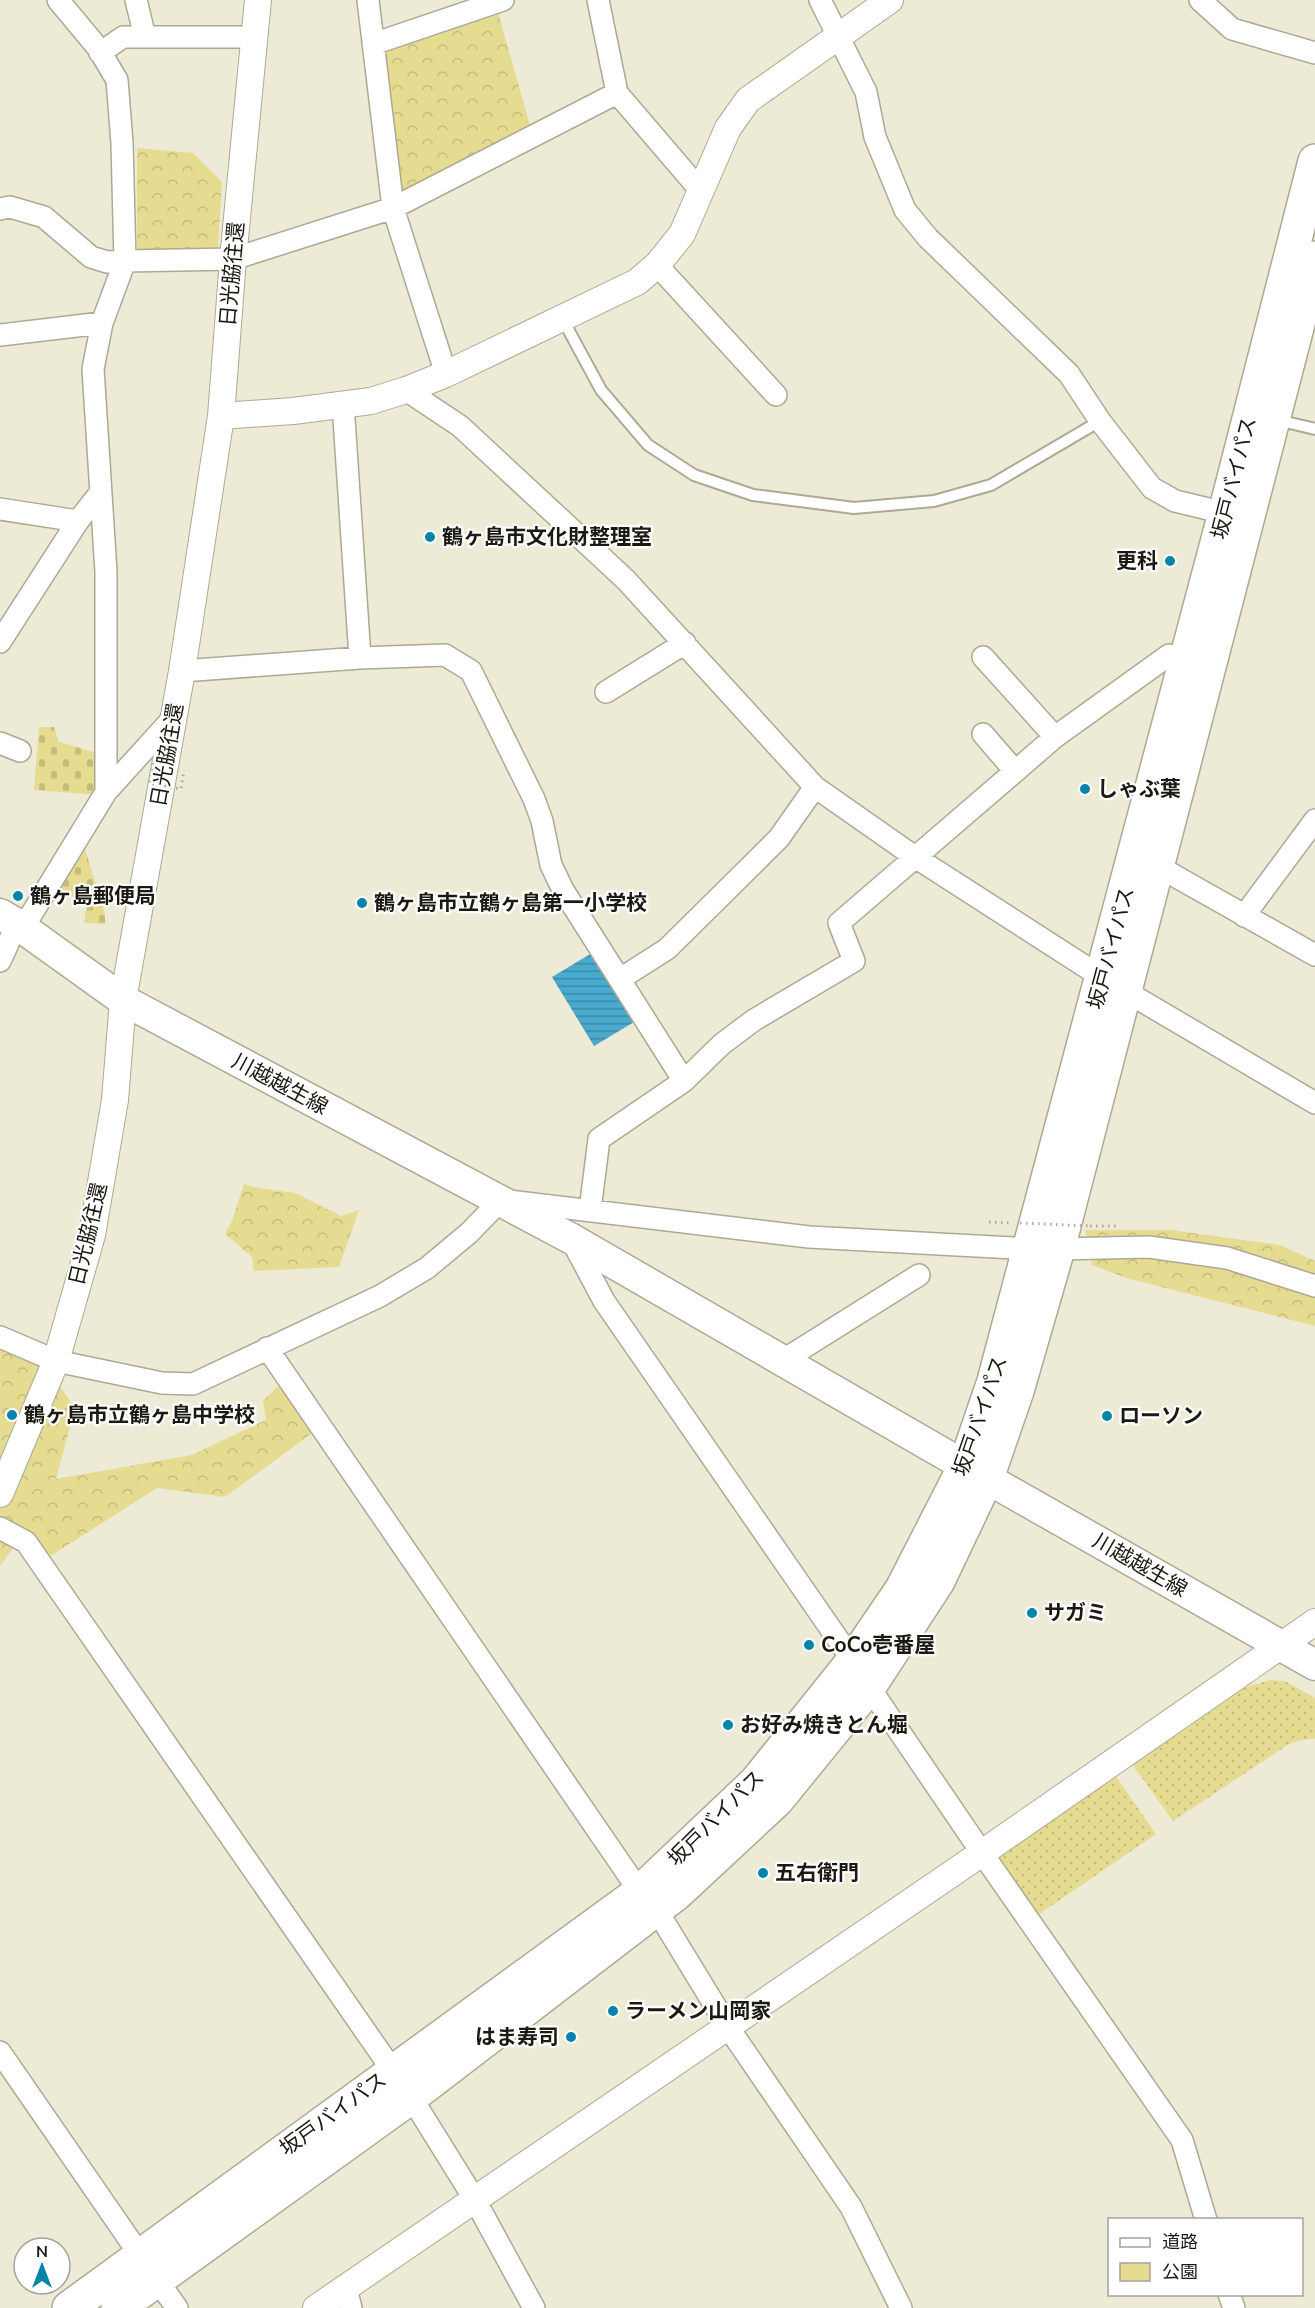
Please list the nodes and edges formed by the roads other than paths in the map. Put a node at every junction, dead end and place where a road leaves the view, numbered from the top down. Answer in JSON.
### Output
{"nodes":[{"id":1,"x":58,"y":0,"type":"edge"},
{"id":2,"x":136,"y":0,"type":"edge"},
{"id":3,"x":258,"y":0,"type":"edge"},
{"id":4,"x":368,"y":0,"type":"edge"},
{"id":5,"x":503,"y":0,"type":"edge"},
{"id":6,"x":598,"y":0,"type":"edge"},
{"id":7,"x":820,"y":0,"type":"edge"},
{"id":8,"x":890,"y":0,"type":"edge"},
{"id":9,"x":1200,"y":0,"type":"edge"},
{"id":10,"x":838,"y":36,"type":"junction"},
{"id":11,"x":145,"y":37,"type":"junction"},
{"id":12,"x":255,"y":37,"type":"junction"},
{"id":13,"x":373,"y":44,"type":"junction"},
{"id":14,"x":100,"y":53,"type":"junction"},
{"id":15,"x":1315,"y":54,"type":"edge"},
{"id":16,"x":617,"y":93,"type":"junction"},
{"id":17,"x":1315,"y":161,"type":"edge"},
{"id":18,"x":700,"y":190,"type":"junction"},
{"id":19,"x":393,"y":208,"type":"junction"},
{"id":20,"x":0,"y":209,"type":"edge"},
{"id":21,"x":1315,"y":258,"type":"edge"},
{"id":22,"x":233,"y":259,"type":"junction"},
{"id":23,"x":125,"y":261,"type":"junction"},
{"id":24,"x":657,"y":265,"type":"junction"},
{"id":25,"x":562,"y":318,"type":"junction"},
{"id":26,"x":102,"y":323,"type":"junction"},
{"id":27,"x":0,"y":335,"type":"edge"},
{"id":28,"x":446,"y":374,"type":"junction"},
{"id":29,"x":406,"y":390,"type":"junction"},
{"id":30,"x":776,"y":395,"type":"dead end"},
{"id":31,"x":343,"y":404,"type":"junction"},
{"id":32,"x":221,"y":416,"type":"junction"},
{"id":33,"x":1274,"y":420,"type":"junction"},
{"id":34,"x":1100,"y":421,"type":"junction"},
{"id":35,"x":1315,"y":429,"type":"edge"},
{"id":36,"x":100,"y":493,"type":"junction"},
{"id":37,"x":0,"y":509,"type":"edge"},
{"id":38,"x":1225,"y":513,"type":"junction"},
{"id":39,"x":78,"y":521,"type":"junction"},
{"id":40,"x":0,"y":642,"type":"edge"},
{"id":41,"x":685,"y":643,"type":"junction"},
{"id":42,"x":983,"y":657,"type":"dead end"},
{"id":43,"x":360,"y":658,"type":"junction"},
{"id":44,"x":1187,"y":658,"type":"junction"},
{"id":45,"x":182,"y":671,"type":"junction"},
{"id":46,"x":606,"y":693,"type":"dead end"},
{"id":47,"x":173,"y":718,"type":"junction"},
{"id":48,"x":983,"y":734,"type":"dead end"},
{"id":49,"x":1055,"y":737,"type":"junction"},
{"id":50,"x":0,"y":743,"type":"edge"},
{"id":51,"x":20,"y":751,"type":"dead end"},
{"id":52,"x":1016,"y":771,"type":"junction"},
{"id":53,"x":815,"y":787,"type":"junction"},
{"id":54,"x":106,"y":792,"type":"junction"},
{"id":55,"x":1315,"y":820,"type":"edge"},
{"id":56,"x":915,"y":856,"type":"junction"},
{"id":57,"x":1159,"y":867,"type":"junction"},
{"id":58,"x":1244,"y":916,"type":"junction"},
{"id":59,"x":14,"y":922,"type":"edge"},
{"id":60,"x":1315,"y":955,"type":"edge"},
{"id":61,"x":0,"y":961,"type":"edge"},
{"id":62,"x":620,"y":979,"type":"junction"},
{"id":63,"x":1114,"y":985,"type":"junction"},
{"id":64,"x":123,"y":1000,"type":"junction"},
{"id":65,"x":684,"y":1081,"type":"junction"},
{"id":66,"x":1315,"y":1103,"type":"edge"},
{"id":67,"x":501,"y":1200,"type":"junction"},
{"id":68,"x":590,"y":1210,"type":"junction"},
{"id":69,"x":570,"y":1238,"type":"junction"},
{"id":70,"x":1036,"y":1240,"type":"junction"},
{"id":71,"x":919,"y":1275,"type":"dead end"},
{"id":72,"x":1315,"y":1286,"type":"edge"},
{"id":73,"x":0,"y":1337,"type":"edge"},
{"id":74,"x":267,"y":1348,"type":"junction"},
{"id":75,"x":56,"y":1361,"type":"junction"},
{"id":76,"x":782,"y":1361,"type":"junction"},
{"id":77,"x":976,"y":1472,"type":"junction"},
{"id":78,"x":0,"y":1494,"type":"edge"},
{"id":79,"x":0,"y":1528,"type":"edge"},
{"id":80,"x":1315,"y":1622,"type":"edge"},
{"id":81,"x":1282,"y":1645,"type":"junction"},
{"id":82,"x":1315,"y":1665,"type":"edge"},
{"id":83,"x":861,"y":1674,"type":"junction"},
{"id":84,"x":982,"y":1853,"type":"junction"},
{"id":85,"x":648,"y":1901,"type":"junction"},
{"id":86,"x":728,"y":2027,"type":"junction"},
{"id":87,"x":0,"y":2052,"type":"edge"},
{"id":88,"x":392,"y":2071,"type":"junction"},
{"id":89,"x":411,"y":2097,"type":"junction"},
{"id":90,"x":476,"y":2200,"type":"junction"},
{"id":91,"x":1205,"y":2218,"type":"edge"},
{"id":92,"x":149,"y":2268,"type":"junction"},
{"id":93,"x":348,"y":2298,"type":"edge"},
{"id":94,"x":69,"y":2308,"type":"edge"},
{"id":95,"x":118,"y":2308,"type":"edge"},
{"id":96,"x":177,"y":2308,"type":"edge"},
{"id":97,"x":316,"y":2308,"type":"edge"},
{"id":98,"x":534,"y":2308,"type":"edge"},
{"id":99,"x":901,"y":2308,"type":"edge"}],
"edges":[{"from":1,"to":14,"type":"street"},
{"from":2,"to":11,"type":"street"},
{"from":3,"to":12,"type":"street","name":"日光脇往還"},
{"from":4,"to":13,"type":"street"},
{"from":5,"to":13,"type":"street"},
{"from":6,"to":16,"type":"street"},
{"from":7,"to":10,"type":"street"},
{"from":8,"to":10,"type":"street"},
{"from":9,"to":15,"type":"street"},
{"from":10,"to":18,"type":"street"},
{"from":10,"to":34,"type":"street"},
{"from":11,"to":12,"type":"street"},
{"from":11,"to":14,"type":"street"},
{"from":12,"to":22,"type":"street","name":"日光脇往還"},
{"from":13,"to":19,"type":"street"},
{"from":14,"to":23,"type":"street"},
{"from":16,"to":18,"type":"street"},
{"from":16,"to":19,"type":"street"},
{"from":17,"to":38,"type":"highway","name":"坂戸バイパス"},
{"from":18,"to":24,"type":"street"},
{"from":19,"to":22,"type":"street"},
{"from":19,"to":28,"type":"street"},
{"from":20,"to":23,"type":"street"},
{"from":21,"to":33,"type":"highway","name":"坂戸バイパス"},
{"from":22,"to":23,"type":"street"},
{"from":22,"to":32,"type":"street","name":"日光脇往還"},
{"from":23,"to":26,"type":"street"},
{"from":24,"to":25,"type":"street"},
{"from":24,"to":30,"type":"street"},
{"from":25,"to":28,"type":"street"},
{"from":25,"to":34,"type":"lane"},
{"from":26,"to":27,"type":"street"},
{"from":26,"to":36,"type":"street"},
{"from":28,"to":29,"type":"street"},
{"from":29,"to":31,"type":"street"},
{"from":29,"to":41,"type":"street"},
{"from":31,"to":32,"type":"street"},
{"from":31,"to":43,"type":"street"},
{"from":32,"to":45,"type":"street","name":"日光脇往還"},
{"from":33,"to":35,"type":"lane"},
{"from":33,"to":57,"type":"highway","name":"坂戸バイパス"},
{"from":34,"to":38,"type":"street"},
{"from":36,"to":39,"type":"street"},
{"from":36,"to":54,"type":"street"},
{"from":37,"to":39,"type":"street"},
{"from":38,"to":44,"type":"highway","name":"坂戸バイパス"},
{"from":39,"to":40,"type":"street"},
{"from":41,"to":46,"type":"street"},
{"from":41,"to":53,"type":"street"},
{"from":42,"to":49,"type":"street"},
{"from":43,"to":45,"type":"street"},
{"from":43,"to":62,"type":"street"},
{"from":44,"to":49,"type":"street"},
{"from":44,"to":63,"type":"highway","name":"坂戸バイパス"},
{"from":45,"to":47,"type":"street","name":"日光脇往還"},
{"from":47,"to":54,"type":"street"},
{"from":47,"to":64,"type":"street","name":"日光脇往還"},
{"from":48,"to":52,"type":"street"},
{"from":49,"to":52,"type":"street"},
{"from":50,"to":51,"type":"street"},
{"from":52,"to":56,"type":"street"},
{"from":53,"to":56,"type":"street"},
{"from":53,"to":62,"type":"street"},
{"from":54,"to":59,"type":"street"},
{"from":55,"to":58,"type":"street"},
{"from":56,"to":63,"type":"street"},
{"from":56,"to":65,"type":"street"},
{"from":57,"to":58,"type":"street"},
{"from":57,"to":63,"type":"highway","name":"坂戸バイパス"},
{"from":58,"to":60,"type":"street"},
{"from":59,"to":61,"type":"street"},
{"from":59,"to":64,"type":"main road","name":"川越越生線"},
{"from":62,"to":65,"type":"street"},
{"from":63,"to":66,"type":"street"},
{"from":63,"to":70,"type":"highway","name":"坂戸バイパス"},
{"from":64,"to":67,"type":"main road","name":"川越越生線"},
{"from":64,"to":75,"type":"street","name":"日光脇往還"},
{"from":65,"to":68,"type":"street"},
{"from":67,"to":68,"type":"street"},
{"from":67,"to":69,"type":"main road","name":"川越越生線"},
{"from":67,"to":74,"type":"street"},
{"from":68,"to":70,"type":"street"},
{"from":69,"to":76,"type":"main road","name":"川越越生線"},
{"from":69,"to":83,"type":"street"},
{"from":70,"to":72,"type":"street"},
{"from":70,"to":77,"type":"highway","name":"坂戸バイパス"},
{"from":71,"to":76,"type":"street"},
{"from":73,"to":75,"type":"street"},
{"from":74,"to":75,"type":"street"},
{"from":74,"to":85,"type":"street"},
{"from":75,"to":78,"type":"street","name":"日光脇往還"},
{"from":76,"to":77,"type":"main road","name":"川越越生線"},
{"from":77,"to":81,"type":"main road","name":"川越越生線"},
{"from":77,"to":83,"type":"highway","name":"坂戸バイパス"},
{"from":79,"to":88,"type":"street"},
{"from":80,"to":81,"type":"street"},
{"from":81,"to":82,"type":"main road","name":"川越越生線"},
{"from":81,"to":84,"type":"street"},
{"from":83,"to":84,"type":"street"},
{"from":83,"to":85,"type":"highway","name":"坂戸バイパス"},
{"from":84,"to":86,"type":"street"},
{"from":84,"to":91,"type":"street"},
{"from":85,"to":86,"type":"street"},
{"from":85,"to":88,"type":"highway","name":"坂戸バイパス"},
{"from":85,"to":89,"type":"highway","name":"坂戸バイパス"},
{"from":86,"to":90,"type":"street"},
{"from":86,"to":99,"type":"street"},
{"from":87,"to":92,"type":"street"},
{"from":88,"to":89,"type":"street"},
{"from":88,"to":92,"type":"highway","name":"坂戸バイパス"},
{"from":89,"to":90,"type":"street"},
{"from":89,"to":92,"type":"highway","name":"坂戸バイパス"},
{"from":90,"to":93,"type":"street"},
{"from":90,"to":98,"type":"street"},
{"from":92,"to":94,"type":"highway","name":"坂戸バイパス"},
{"from":92,"to":95,"type":"highway","name":"坂戸バイパス"},
{"from":92,"to":96,"type":"street"},
{"from":93,"to":97,"type":"street"}]}
